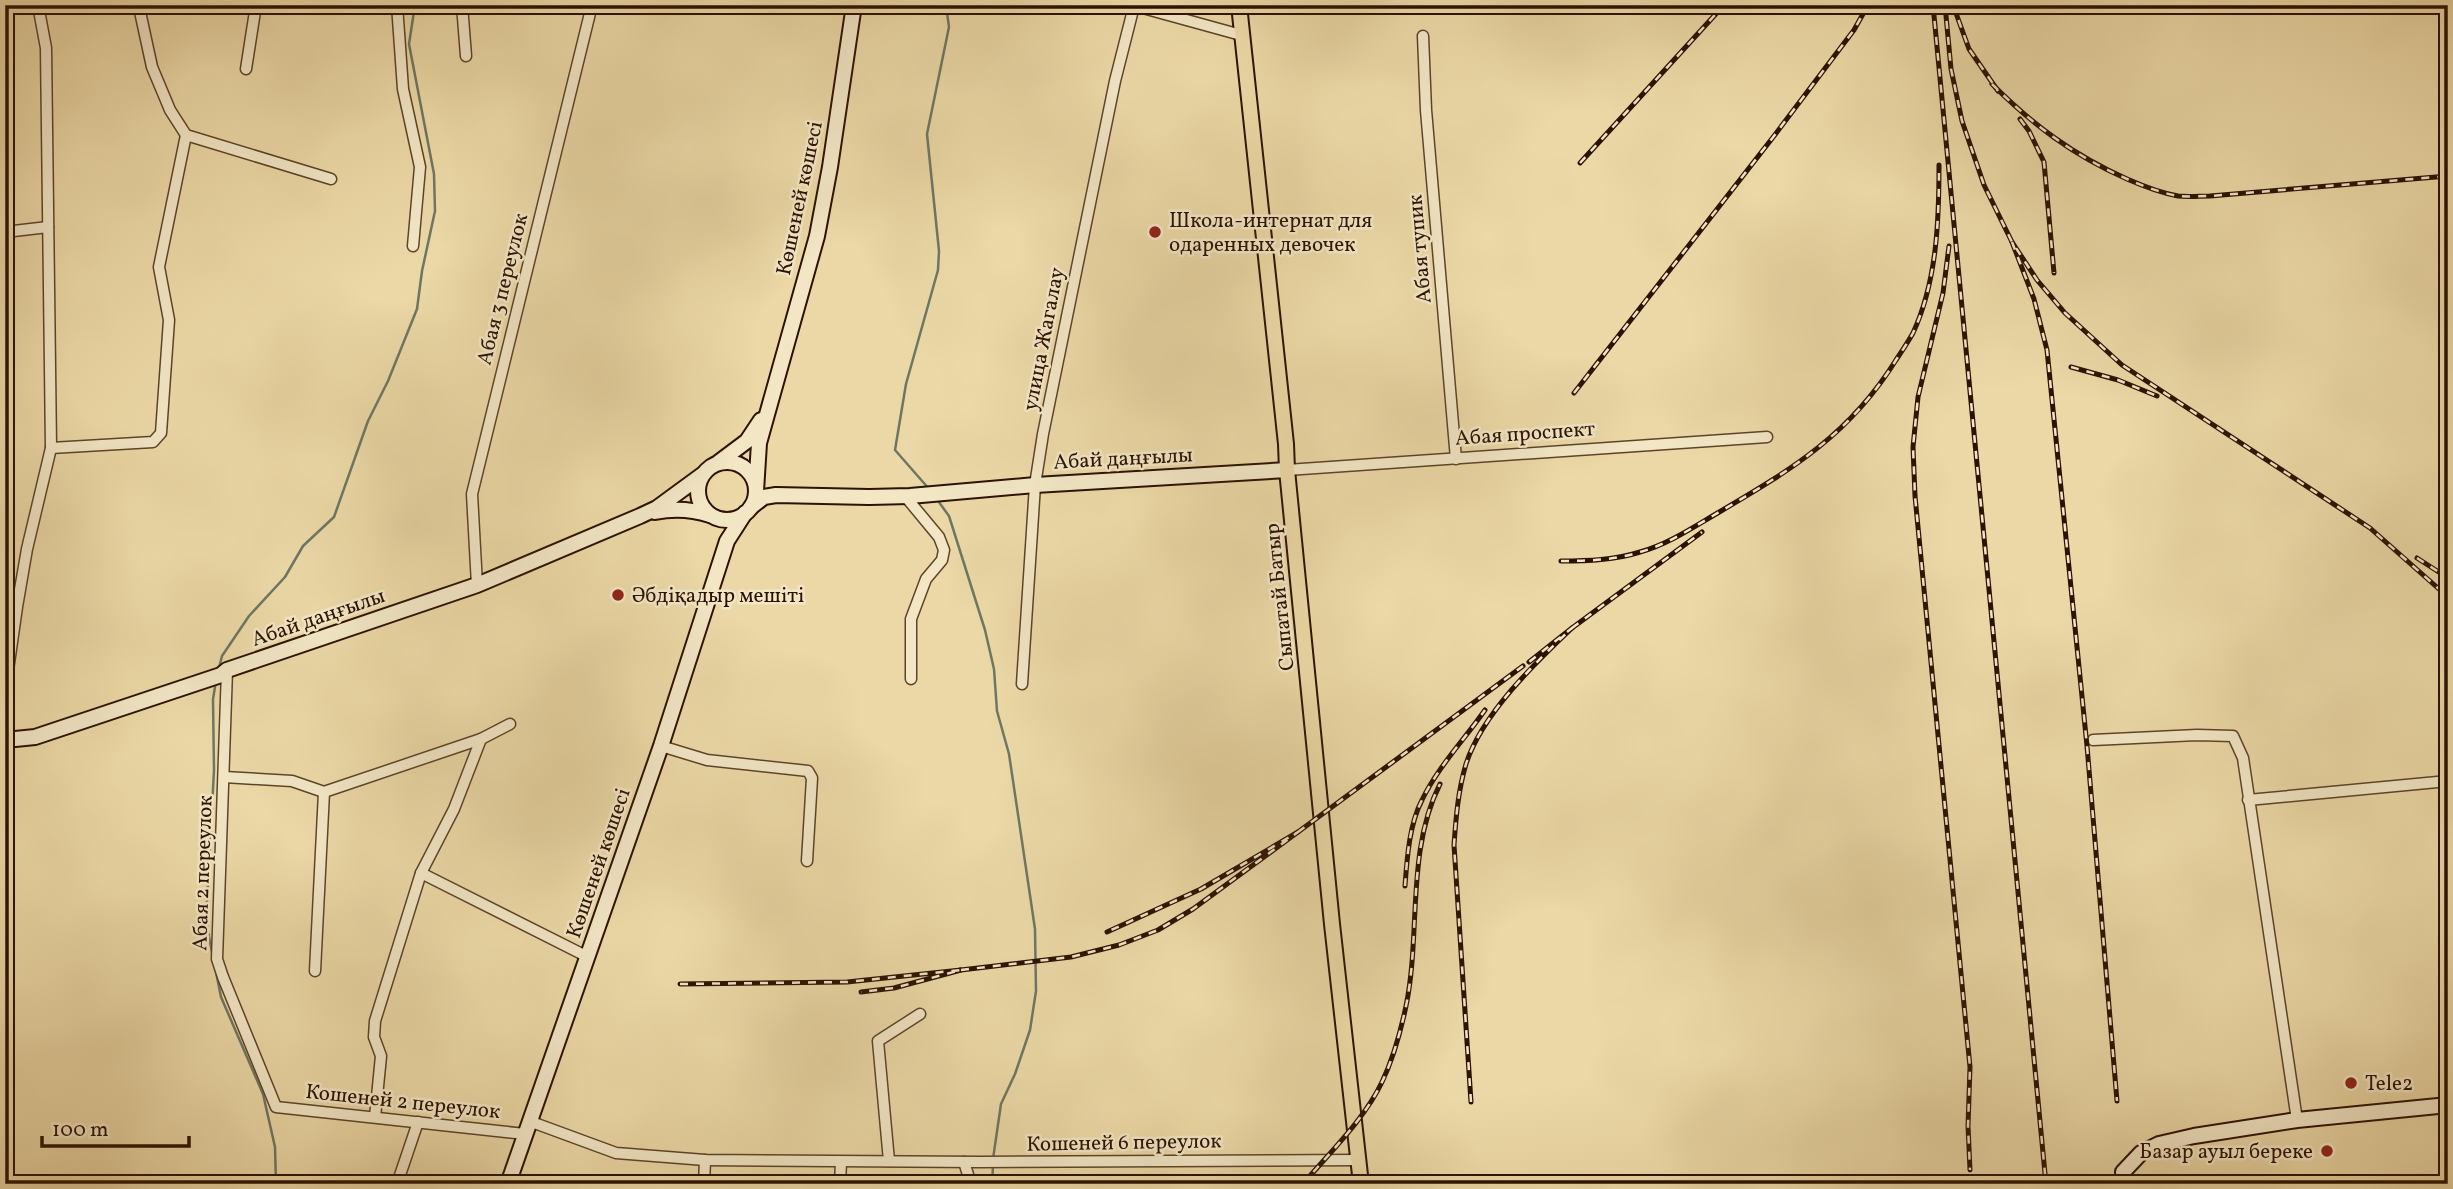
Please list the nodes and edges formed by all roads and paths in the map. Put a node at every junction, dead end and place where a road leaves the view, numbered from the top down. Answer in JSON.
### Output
{"nodes":[{"id":1,"x":38,"y":5,"type":"edge"},
{"id":2,"x":256,"y":5,"type":"edge"},
{"id":3,"x":397,"y":5,"type":"edge"},
{"id":4,"x":462,"y":5,"type":"edge"},
{"id":5,"x":592,"y":5,"type":"edge"},
{"id":6,"x":855,"y":5,"type":"edge"},
{"id":7,"x":1239,"y":5,"type":"edge"},
{"id":8,"x":1133,"y":6,"type":"edge"},
{"id":9,"x":139,"y":7,"type":"edge"},
{"id":10,"x":1241,"y":35,"type":"junction"},
{"id":11,"x":1423,"y":36,"type":"dead end"},
{"id":12,"x":466,"y":56,"type":"dead end"},
{"id":13,"x":246,"y":69,"type":"dead end"},
{"id":14,"x":186,"y":135,"type":"junction"},
{"id":15,"x":331,"y":179,"type":"dead end"},
{"id":16,"x":48,"y":227,"type":"junction"},
{"id":17,"x":5,"y":232,"type":"edge"},
{"id":18,"x":414,"y":246,"type":"dead end"},
{"id":19,"x":771,"y":396,"type":"junction"},
{"id":20,"x":1767,"y":437,"type":"dead end"},
{"id":21,"x":51,"y":448,"type":"junction"},
{"id":22,"x":1456,"y":459,"type":"junction"},
{"id":23,"x":716,"y":464,"type":"junction"},
{"id":24,"x":1287,"y":470,"type":"junction"},
{"id":25,"x":751,"y":472,"type":"junction"},
{"id":26,"x":702,"y":475,"type":"junction"},
{"id":27,"x":1035,"y":485,"type":"junction"},
{"id":28,"x":805,"y":494,"type":"junction"},
{"id":29,"x":907,"y":496,"type":"junction"},
{"id":30,"x":748,"y":510,"type":"junction"},
{"id":31,"x":712,"y":515,"type":"junction"},
{"id":32,"x":640,"y":516,"type":"junction"},
{"id":33,"x":723,"y":555,"type":"junction"},
{"id":34,"x":477,"y":585,"type":"junction"},
{"id":35,"x":228,"y":670,"type":"junction"},
{"id":36,"x":911,"y":679,"type":"dead end"},
{"id":37,"x":1022,"y":684,"type":"dead end"},
{"id":38,"x":510,"y":724,"type":"dead end"},
{"id":39,"x":481,"y":739,"type":"junction"},
{"id":40,"x":2093,"y":740,"type":"dead end"},
{"id":41,"x":6,"y":741,"type":"edge"},
{"id":42,"x":661,"y":746,"type":"junction"},
{"id":43,"x":224,"y":777,"type":"junction"},
{"id":44,"x":2448,"y":781,"type":"edge"},
{"id":45,"x":324,"y":792,"type":"junction"},
{"id":46,"x":2248,"y":800,"type":"junction"},
{"id":47,"x":807,"y":861,"type":"dead end"},
{"id":48,"x":421,"y":873,"type":"junction"},
{"id":49,"x":588,"y":957,"type":"junction"},
{"id":50,"x":315,"y":971,"type":"dead end"},
{"id":51,"x":920,"y":1014,"type":"dead end"},
{"id":52,"x":2448,"y":1105,"type":"edge"},
{"id":53,"x":276,"y":1107,"type":"joint"},
{"id":54,"x":375,"y":1117,"type":"junction"},
{"id":55,"x":2297,"y":1120,"type":"junction"},
{"id":56,"x":418,"y":1122,"type":"junction"},
{"id":57,"x":527,"y":1128,"type":"junction"},
{"id":58,"x":705,"y":1160,"type":"junction"},
{"id":59,"x":1359,"y":1160,"type":"junction"},
{"id":60,"x":888,"y":1161,"type":"junction"},
{"id":61,"x":841,"y":1162,"type":"junction"},
{"id":62,"x":964,"y":1162,"type":"junction"},
{"id":63,"x":397,"y":1184,"type":"edge"},
{"id":64,"x":508,"y":1184,"type":"edge"},
{"id":65,"x":704,"y":1184,"type":"edge"},
{"id":66,"x":840,"y":1184,"type":"edge"},
{"id":67,"x":971,"y":1184,"type":"edge"},
{"id":68,"x":1361,"y":1184,"type":"edge"},
{"id":69,"x":2124,"y":1184,"type":"edge"}],
"edges":[{"from":1,"to":16,"type":"street"},
{"from":2,"to":13,"type":"street"},
{"from":3,"to":18,"type":"street"},
{"from":4,"to":12,"type":"street"},
{"from":5,"to":34,"type":"street","name":"Абая 3 переулок"},
{"from":6,"to":19,"type":"main road","name":"Көшеней көшесі"},
{"from":7,"to":10,"type":"main road","name":"Сыпатай Батыр"},
{"from":8,"to":10,"type":"street"},
{"from":8,"to":27,"type":"street","name":"улица Жагалау"},
{"from":9,"to":14,"type":"street"},
{"from":10,"to":24,"type":"main road","name":"Сыпатай Батыр"},
{"from":11,"to":22,"type":"street","name":"Абая тупик"},
{"from":14,"to":15,"type":"street"},
{"from":14,"to":21,"type":"street"},
{"from":16,"to":17,"type":"street"},
{"from":16,"to":21,"type":"street"},
{"from":19,"to":23,"type":"main road"},
{"from":19,"to":25,"type":"main road"},
{"from":20,"to":22,"type":"street","name":"Абая проспект"},
{"from":21,"to":41,"type":"street"},
{"from":22,"to":24,"type":"street","name":"Абая проспект"},
{"from":23,"to":25,"type":"main road"},
{"from":23,"to":26,"type":"main road"},
{"from":24,"to":27,"type":"main road","name":"Абай даңғылы"},
{"from":24,"to":59,"type":"main road","name":"Сыпатай Батыр"},
{"from":25,"to":28,"type":"main road"},
{"from":25,"to":30,"type":"main road"},
{"from":26,"to":31,"type":"main road"},
{"from":26,"to":32,"type":"main road"},
{"from":27,"to":29,"type":"main road","name":"Абай даңғылы"},
{"from":27,"to":37,"type":"street","name":"улица Жагалау"},
{"from":28,"to":29,"type":"main road"},
{"from":28,"to":30,"type":"main road"},
{"from":29,"to":36,"type":"street"},
{"from":30,"to":31,"type":"main road"},
{"from":30,"to":33,"type":"main road","name":"Көшеней көшесі"},
{"from":31,"to":32,"type":"main road"},
{"from":31,"to":33,"type":"main road"},
{"from":32,"to":34,"type":"main road","name":"Абай даңғылы"},
{"from":33,"to":42,"type":"main road","name":"Көшеней көшесі"},
{"from":34,"to":35,"type":"main road","name":"Абай даңғылы"},
{"from":35,"to":41,"type":"main road","name":"Абай даңғылы"},
{"from":35,"to":43,"type":"street","name":"Абая 2 переулок"},
{"from":38,"to":39,"type":"street"},
{"from":39,"to":45,"type":"street"},
{"from":39,"to":48,"type":"street"},
{"from":40,"to":46,"type":"street"},
{"from":42,"to":47,"type":"street"},
{"from":42,"to":49,"type":"main road","name":"Көшеней көшесі"},
{"from":43,"to":45,"type":"street"},
{"from":43,"to":53,"type":"street","name":"Абая 2 переулок"},
{"from":44,"to":46,"type":"street"},
{"from":45,"to":50,"type":"street"},
{"from":46,"to":55,"type":"street"},
{"from":48,"to":49,"type":"street"},
{"from":48,"to":54,"type":"street"},
{"from":49,"to":57,"type":"main road","name":"Көшеней көшесі"},
{"from":51,"to":60,"type":"street"},
{"from":52,"to":55,"type":"main road"},
{"from":53,"to":54,"type":"street","name":"Кошеней 2 переулок"},
{"from":54,"to":56,"type":"street","name":"Кошеней 2 переулок"},
{"from":55,"to":69,"type":"main road"},
{"from":56,"to":57,"type":"street","name":"Кошеней 2 переулок"},
{"from":56,"to":63,"type":"street"},
{"from":57,"to":58,"type":"street","name":"Кошеней 6 переулок"},
{"from":57,"to":64,"type":"main road","name":"Көшеней көшесі"},
{"from":58,"to":61,"type":"street","name":"Кошеней 6 переулок"},
{"from":58,"to":65,"type":"street"},
{"from":59,"to":62,"type":"street","name":"Кошеней 6 переулок"},
{"from":59,"to":68,"type":"main road","name":"Сыпатай Батыр"},
{"from":60,"to":61,"type":"street","name":"Кошеней 6 переулок"},
{"from":60,"to":62,"type":"street","name":"Кошеней 6 переулок"},
{"from":61,"to":66,"type":"street"},
{"from":62,"to":67,"type":"street"}]}
